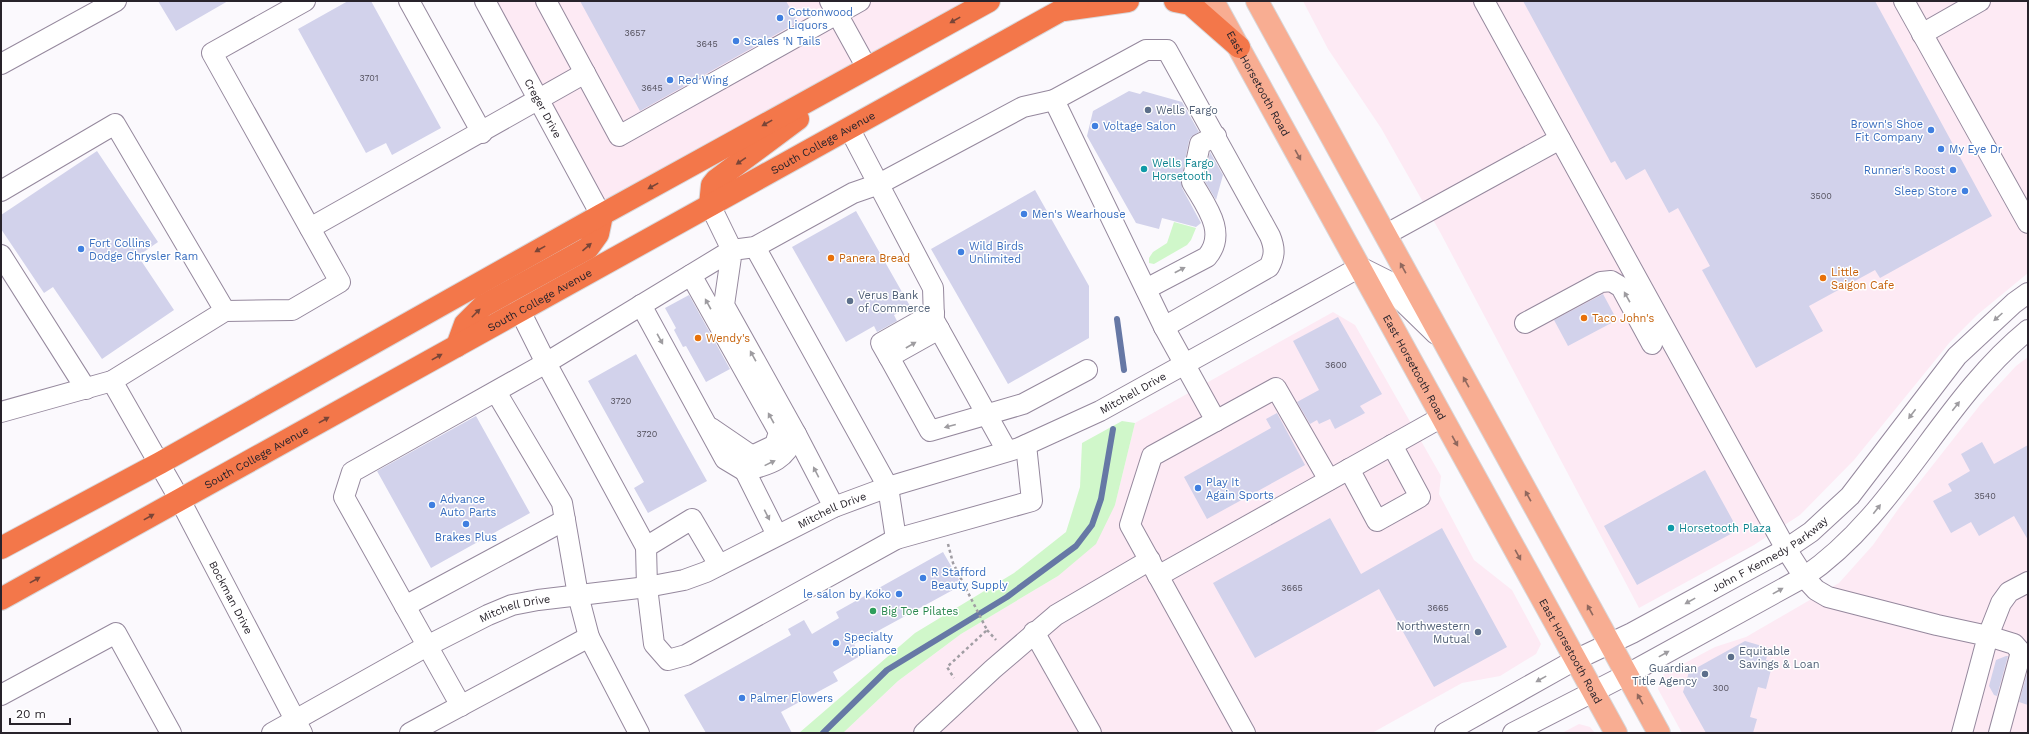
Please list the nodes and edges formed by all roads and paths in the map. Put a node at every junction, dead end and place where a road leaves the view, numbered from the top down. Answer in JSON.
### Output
{"nodes":[{"id":1,"x":116,"y":1,"type":"edge"},
{"id":2,"x":305,"y":1,"type":"edge"},
{"id":3,"x":409,"y":1,"type":"edge"},
{"id":4,"x":485,"y":1,"type":"edge"},
{"id":5,"x":546,"y":1,"type":"edge"},
{"id":6,"x":860,"y":1,"type":"edge"},
{"id":7,"x":989,"y":1,"type":"edge"},
{"id":8,"x":1128,"y":1,"type":"edge"},
{"id":9,"x":1175,"y":1,"type":"edge"},
{"id":10,"x":1213,"y":1,"type":"edge"},
{"id":11,"x":1257,"y":1,"type":"edge"},
{"id":12,"x":1484,"y":1,"type":"edge"},
{"id":13,"x":1904,"y":1,"type":"edge"},
{"id":14,"x":1980,"y":1,"type":"edge"},
{"id":15,"x":1069,"y":6,"type":"edge"},
{"id":16,"x":833,"y":7,"type":"edge"},
{"id":17,"x":1922,"y":34,"type":"junction"},
{"id":18,"x":1239,"y":47,"type":"junction"},
{"id":19,"x":1,"y":64,"type":"edge"},
{"id":20,"x":867,"y":68,"type":"junction"},
{"id":21,"x":585,"y":73,"type":"junction"},
{"id":22,"x":824,"y":92,"type":"junction"},
{"id":23,"x":538,"y":99,"type":"junction"},
{"id":24,"x":1054,"y":100,"type":"junction"},
{"id":25,"x":849,"y":128,"type":"junction"},
{"id":26,"x":482,"y":133,"type":"junction"},
{"id":27,"x":1216,"y":136,"type":"junction"},
{"id":28,"x":1560,"y":139,"type":"junction"},
{"id":29,"x":879,"y":184,"type":"junction"},
{"id":30,"x":1,"y":191,"type":"edge"},
{"id":31,"x":710,"y":205,"type":"junction"},
{"id":32,"x":601,"y":215,"type":"junction"},
{"id":33,"x":2028,"y":223,"type":"edge"},
{"id":34,"x":310,"y":228,"type":"junction"},
{"id":35,"x":1385,"y":235,"type":"junction"},
{"id":36,"x":755,"y":247,"type":"junction"},
{"id":37,"x":732,"y":250,"type":"junction"},
{"id":38,"x":1,"y":255,"type":"edge"},
{"id":39,"x":1360,"y":267,"type":"junction"},
{"id":40,"x":691,"y":275,"type":"junction"},
{"id":41,"x":1146,"y":289,"type":"junction"},
{"id":42,"x":2028,"y":292,"type":"edge"},
{"id":43,"x":641,"y":305,"type":"junction"},
{"id":44,"x":520,"y":311,"type":"junction"},
{"id":45,"x":225,"y":312,"type":"junction"},
{"id":46,"x":936,"y":321,"type":"junction"},
{"id":47,"x":1525,"y":323,"type":"dead end"},
{"id":48,"x":1164,"y":327,"type":"junction"},
{"id":49,"x":2028,"y":330,"type":"edge"},
{"id":50,"x":1443,"y":341,"type":"junction"},
{"id":51,"x":1652,"y":344,"type":"dead end"},
{"id":52,"x":457,"y":346,"type":"junction"},
{"id":53,"x":546,"y":363,"type":"junction"},
{"id":54,"x":1185,"y":364,"type":"junction"},
{"id":55,"x":1087,"y":370,"type":"dead end"},
{"id":56,"x":112,"y":381,"type":"junction"},
{"id":57,"x":86,"y":389,"type":"junction"},
{"id":58,"x":496,"y":392,"type":"junction"},
{"id":59,"x":1,"y":412,"type":"edge"},
{"id":60,"x":987,"y":416,"type":"junction"},
{"id":61,"x":1442,"y":417,"type":"junction"},
{"id":62,"x":1216,"y":421,"type":"junction"},
{"id":63,"x":708,"y":426,"type":"junction"},
{"id":64,"x":796,"y":434,"type":"junction"},
{"id":65,"x":1026,"y":445,"type":"junction"},
{"id":66,"x":1392,"y":445,"type":"junction"},
{"id":67,"x":1007,"y":451,"type":"junction"},
{"id":68,"x":160,"y":462,"type":"junction"},
{"id":69,"x":1349,"y":469,"type":"junction"},
{"id":70,"x":745,"y":471,"type":"junction"},
{"id":71,"x":1329,"y":480,"type":"junction"},
{"id":72,"x":888,"y":487,"type":"junction"},
{"id":73,"x":180,"y":500,"type":"junction"},
{"id":74,"x":834,"y":507,"type":"junction"},
{"id":75,"x":565,"y":520,"type":"junction"},
{"id":76,"x":943,"y":526,"type":"junction"},
{"id":77,"x":777,"y":535,"type":"junction"},
{"id":78,"x":896,"y":539,"type":"junction"},
{"id":79,"x":646,"y":547,"type":"junction"},
{"id":80,"x":1,"y":548,"type":"edge"},
{"id":81,"x":1786,"y":549,"type":"junction"},
{"id":82,"x":719,"y":565,"type":"junction"},
{"id":83,"x":1154,"y":568,"type":"junction"},
{"id":84,"x":1804,"y":577,"type":"junction"},
{"id":85,"x":2028,"y":582,"type":"edge"},
{"id":86,"x":648,"y":587,"type":"junction"},
{"id":87,"x":578,"y":595,"type":"junction"},
{"id":88,"x":1,"y":599,"type":"edge"},
{"id":89,"x":405,"y":606,"type":"junction"},
{"id":90,"x":1034,"y":632,"type":"junction"},
{"id":91,"x":1988,"y":636,"type":"junction"},
{"id":92,"x":589,"y":637,"type":"junction"},
{"id":93,"x":1609,"y":644,"type":"junction"},
{"id":94,"x":427,"y":646,"type":"junction"},
{"id":95,"x":1575,"y":660,"type":"junction"},
{"id":96,"x":1626,"y":675,"type":"junction"},
{"id":97,"x":1592,"y":691,"type":"junction"},
{"id":98,"x":967,"y":693,"type":"junction"},
{"id":99,"x":1,"y":695,"type":"edge"},
{"id":100,"x":461,"y":706,"type":"junction"},
{"id":101,"x":298,"y":726,"type":"edge"},
{"id":102,"x":172,"y":733,"type":"edge"},
{"id":103,"x":272,"y":733,"type":"edge"},
{"id":104,"x":410,"y":733,"type":"edge"},
{"id":105,"x":639,"y":733,"type":"edge"},
{"id":106,"x":924,"y":733,"type":"edge"},
{"id":107,"x":1091,"y":733,"type":"edge"},
{"id":108,"x":1245,"y":733,"type":"edge"},
{"id":109,"x":1445,"y":733,"type":"edge"},
{"id":110,"x":1513,"y":733,"type":"edge"},
{"id":111,"x":1616,"y":733,"type":"edge"},
{"id":112,"x":1659,"y":733,"type":"edge"},
{"id":113,"x":1962,"y":733,"type":"edge"},
{"id":114,"x":1999,"y":733,"type":"edge"}],
"edges":[{"from":1,"to":19,"type":"street"},
{"from":2,"to":34,"type":"street"},
{"from":3,"to":26,"type":"street"},
{"from":4,"to":23,"type":"street","name":"Creger Drive"},
{"from":5,"to":21,"type":"street"},
{"from":6,"to":16,"type":"street"},
{"from":7,"to":20,"type":"highway","one_way":true},
{"from":8,"to":15,"type":"highway"},
{"from":9,"to":18,"type":"highway"},
{"from":10,"to":18,"type":"main road","name":"East Horsetooth Road"},
{"from":11,"to":35,"type":"main road"},
{"from":12,"to":28,"type":"street"},
{"from":13,"to":17,"type":"street"},
{"from":14,"to":17,"type":"street"},
{"from":15,"to":25,"type":"highway","name":"South College Avenue"},
{"from":16,"to":20,"type":"street"},
{"from":16,"to":21,"type":"street"},
{"from":17,"to":33,"type":"street"},
{"from":18,"to":39,"type":"main road","name":"East Horsetooth Road","one_way":true},
{"from":20,"to":22,"type":"highway"},
{"from":21,"to":23,"type":"street"},
{"from":22,"to":31,"type":"highway","one_way":true},
{"from":22,"to":32,"type":"highway","one_way":true},
{"from":23,"to":26,"type":"street"},
{"from":23,"to":32,"type":"street","name":"Creger Drive"},
{"from":24,"to":27,"type":"street"},
{"from":24,"to":29,"type":"street"},
{"from":24,"to":41,"type":"street"},
{"from":25,"to":29,"type":"street"},
{"from":25,"to":31,"type":"highway","name":"South College Avenue"},
{"from":26,"to":34,"type":"street"},
{"from":41,"to":27,"type":"street","one_way":true},
{"from":27,"to":48,"type":"street"},
{"from":28,"to":35,"type":"street"},
{"from":28,"to":81,"type":"street"},
{"from":29,"to":36,"type":"street"},
{"from":29,"to":46,"type":"street"},
{"from":30,"to":45,"type":"street"},
{"from":31,"to":37,"type":"street"},
{"from":31,"to":44,"type":"highway","name":"South College Avenue"},
{"from":52,"to":32,"type":"highway","one_way":true},
{"from":32,"to":68,"type":"highway","one_way":true},
{"from":34,"to":45,"type":"street"},
{"from":50,"to":35,"type":"main road","one_way":true},
{"from":36,"to":37,"type":"street"},
{"from":36,"to":72,"type":"street"},
{"from":37,"to":40,"type":"street"},
{"from":64,"to":37,"type":"street","one_way":true},
{"from":38,"to":57,"type":"street"},
{"from":39,"to":50,"type":"street"},
{"from":39,"to":54,"type":"street","name":"Mitchell Drive"},
{"from":39,"to":61,"type":"main road","name":"East Horsetooth Road"},
{"from":40,"to":43,"type":"street"},
{"from":63,"to":40,"type":"street","one_way":true},
{"from":41,"to":48,"type":"street"},
{"from":42,"to":81,"type":"street","name":"John F Kennedy Parkway","one_way":true},
{"from":43,"to":53,"type":"street"},
{"from":43,"to":63,"type":"street","one_way":true},
{"from":44,"to":52,"type":"highway","name":"South College Avenue"},
{"from":44,"to":53,"type":"street"},
{"from":45,"to":56,"type":"street"},
{"from":46,"to":60,"type":"street"},
{"from":60,"to":46,"type":"street","one_way":true},
{"from":51,"to":47,"type":"street","one_way":true},
{"from":48,"to":54,"type":"street"},
{"from":84,"to":49,"type":"street","one_way":true},
{"from":93,"to":50,"type":"main road","one_way":true},
{"from":73,"to":52,"type":"highway","name":"South College Avenue","one_way":true},
{"from":53,"to":58,"type":"street"},
{"from":53,"to":79,"type":"street"},
{"from":54,"to":62,"type":"street"},
{"from":54,"to":65,"type":"street","name":"Mitchell Drive"},
{"from":55,"to":60,"type":"street"},
{"from":56,"to":57,"type":"street"},
{"from":56,"to":68,"type":"street","name":"Bockman Drive"},
{"from":57,"to":59,"type":"street"},
{"from":58,"to":75,"type":"street"},
{"from":58,"to":89,"type":"street"},
{"from":60,"to":67,"type":"street"},
{"from":61,"to":66,"type":"street"},
{"from":61,"to":95,"type":"main road","name":"East Horsetooth Road","one_way":true},
{"from":62,"to":71,"type":"street"},
{"from":62,"to":83,"type":"street"},
{"from":63,"to":70,"type":"street"},
{"from":70,"to":64,"type":"street","one_way":true},
{"from":74,"to":64,"type":"street","one_way":true},
{"from":65,"to":67,"type":"street","name":"Mitchell Drive"},
{"from":65,"to":76,"type":"street"},
{"from":66,"to":69,"type":"street"},
{"from":66,"to":69,"type":"street"},
{"from":67,"to":72,"type":"street","name":"Mitchell Drive"},
{"from":68,"to":73,"type":"street","name":"Bockman Drive"},
{"from":68,"to":80,"type":"highway"},
{"from":69,"to":71,"type":"street"},
{"from":70,"to":77,"type":"street","one_way":true},
{"from":71,"to":83,"type":"street"},
{"from":72,"to":74,"type":"street","name":"Mitchell Drive"},
{"from":72,"to":78,"type":"street"},
{"from":88,"to":73,"type":"highway","name":"South College Avenue","one_way":true},
{"from":73,"to":101,"type":"street","name":"Bockman Drive"},
{"from":74,"to":77,"type":"street","name":"Mitchell Drive"},
{"from":75,"to":87,"type":"street"},
{"from":75,"to":89,"type":"street"},
{"from":76,"to":78,"type":"street"},
{"from":76,"to":98,"type":"path"},
{"from":77,"to":82,"type":"street","name":"Mitchell Drive"},
{"from":78,"to":86,"type":"street"},
{"from":79,"to":82,"type":"street"},
{"from":79,"to":86,"type":"street"},
{"from":81,"to":84,"type":"street"},
{"from":81,"to":93,"type":"street","name":"John F Kennedy Parkway","one_way":true},
{"from":82,"to":86,"type":"street","name":"Mitchell Drive"},
{"from":83,"to":90,"type":"street"},
{"from":83,"to":108,"type":"street"},
{"from":84,"to":91,"type":"street"},
{"from":96,"to":84,"type":"street","one_way":true},
{"from":85,"to":91,"type":"street"},
{"from":86,"to":87,"type":"street","name":"Mitchell Drive"},
{"from":87,"to":92,"type":"street"},
{"from":87,"to":94,"type":"street","name":"Mitchell Drive"},
{"from":89,"to":94,"type":"street"},
{"from":90,"to":98,"type":"street"},
{"from":90,"to":107,"type":"street"},
{"from":91,"to":113,"type":"street"},
{"from":91,"to":114,"type":"street"},
{"from":92,"to":100,"type":"street"},
{"from":92,"to":105,"type":"street"},
{"from":93,"to":95,"type":"street","name":"John F Kennedy Parkway"},
{"from":93,"to":96,"type":"main road"},
{"from":94,"to":100,"type":"street"},
{"from":94,"to":101,"type":"street","name":"Mitchell Drive"},
{"from":95,"to":97,"type":"main road","name":"East Horsetooth Road"},
{"from":95,"to":109,"type":"street","name":"John F Kennedy Parkway","one_way":true},
{"from":96,"to":97,"type":"street"},
{"from":112,"to":96,"type":"main road","one_way":true},
{"from":97,"to":110,"type":"street"},
{"from":97,"to":111,"type":"main road","name":"East Horsetooth Road"},
{"from":98,"to":106,"type":"street"},
{"from":99,"to":102,"type":"street"},
{"from":100,"to":104,"type":"street"},
{"from":101,"to":103,"type":"street","name":"Mitchell Drive"}]}
